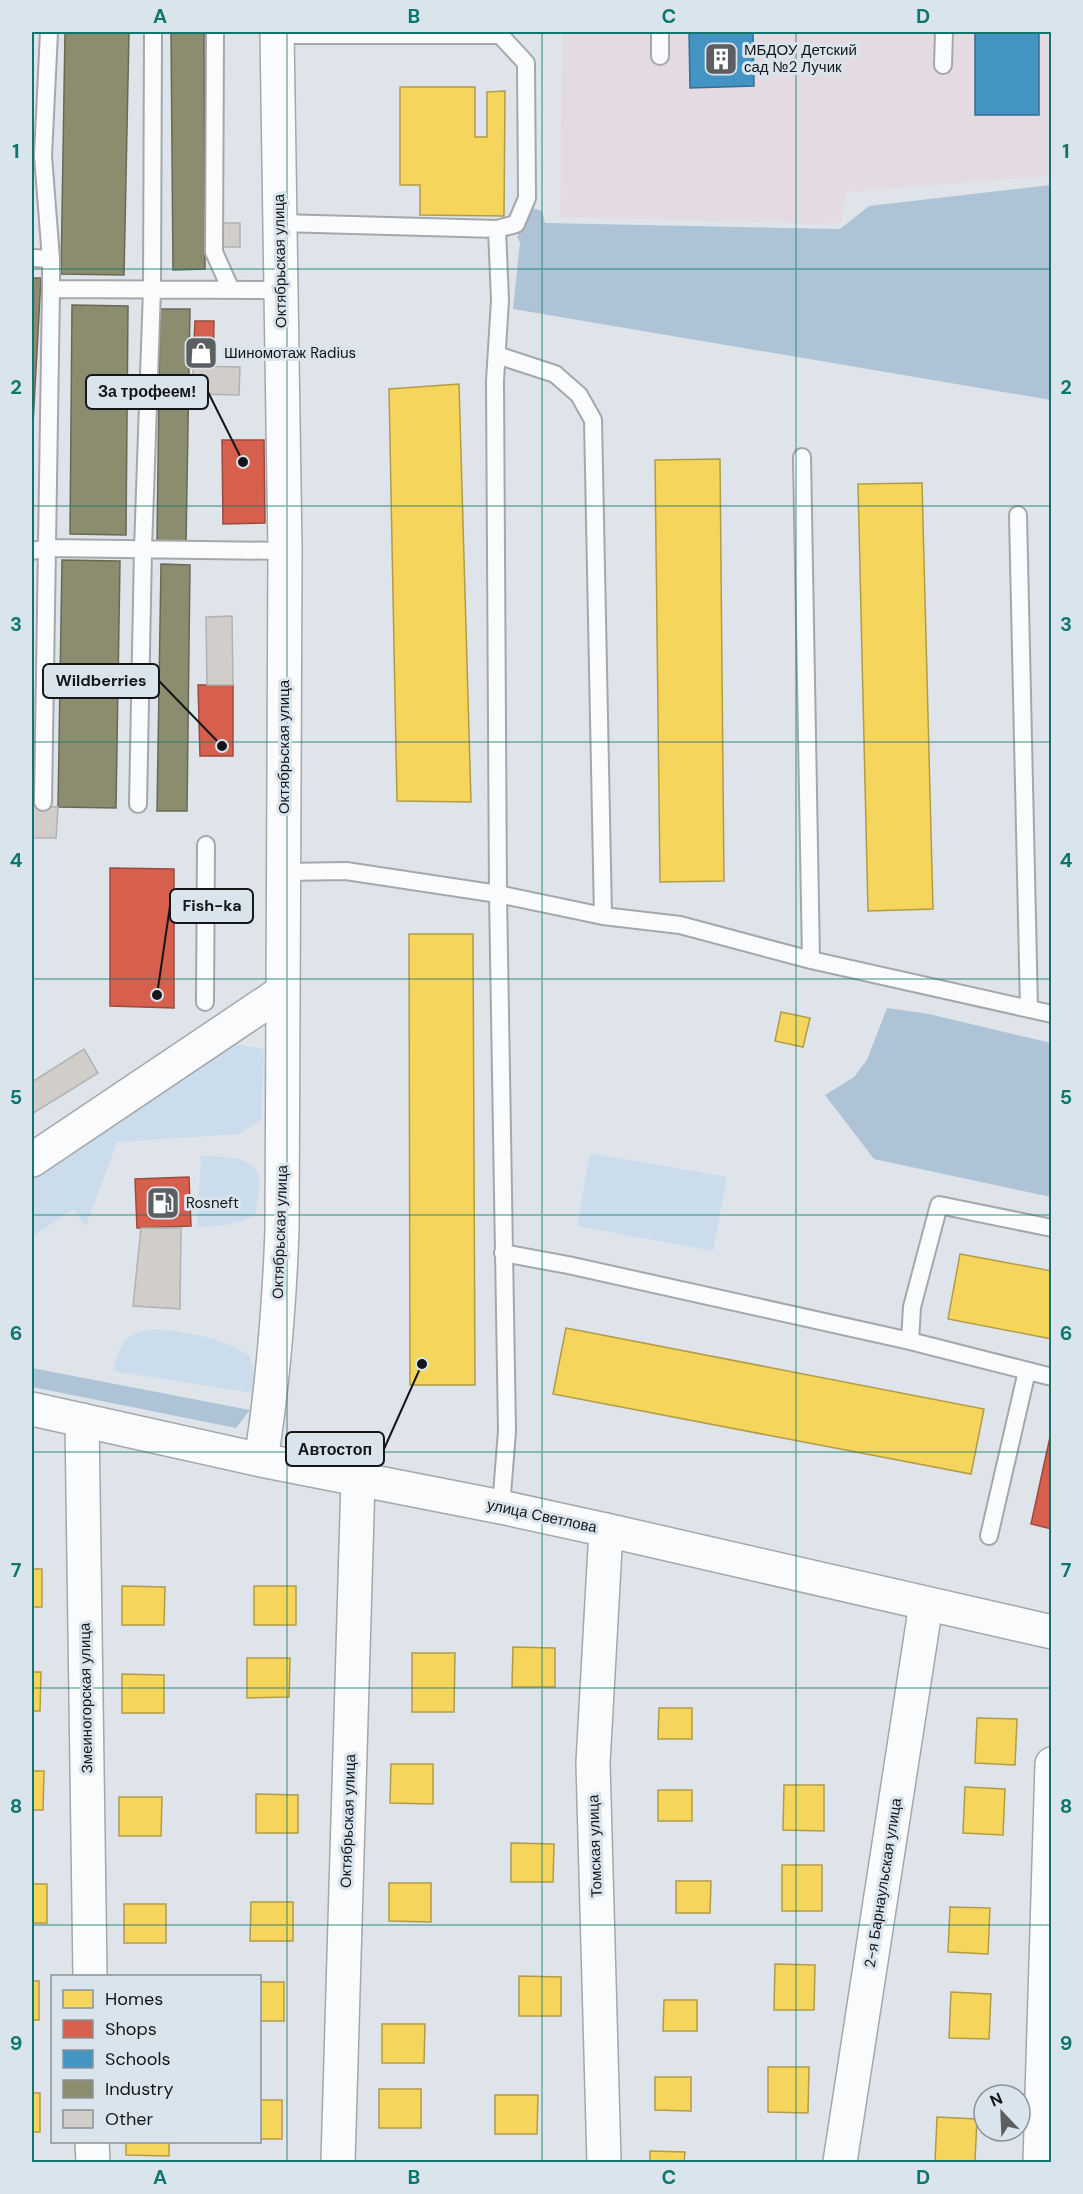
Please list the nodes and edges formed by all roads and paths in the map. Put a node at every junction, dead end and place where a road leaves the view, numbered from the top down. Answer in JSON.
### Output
{"nodes":[{"id":1,"x":49,"y":32,"type":"edge"},
{"id":2,"x":153,"y":32,"type":"edge"},
{"id":3,"x":215,"y":32,"type":"edge"},
{"id":4,"x":660,"y":32,"type":"edge"},
{"id":5,"x":944,"y":32,"type":"edge"},
{"id":6,"x":277,"y":33,"type":"edge"},
{"id":7,"x":500,"y":33,"type":"edge"},
{"id":8,"x":660,"y":56,"type":"dead end"},
{"id":9,"x":944,"y":65,"type":"dead end"},
{"id":10,"x":37,"y":156,"type":"edge"},
{"id":11,"x":280,"y":223,"type":"junction"},
{"id":12,"x":497,"y":229,"type":"junction"},
{"id":13,"x":32,"y":258,"type":"edge"},
{"id":14,"x":51,"y":259,"type":"junction"},
{"id":15,"x":51,"y":289,"type":"junction"},
{"id":16,"x":152,"y":289,"type":"junction"},
{"id":17,"x":231,"y":290,"type":"junction"},
{"id":18,"x":280,"y":290,"type":"junction"},
{"id":19,"x":497,"y":355,"type":"junction"},
{"id":20,"x":802,"y":457,"type":"dead end"},
{"id":21,"x":1018,"y":515,"type":"dead end"},
{"id":22,"x":39,"y":549,"type":"edge"},
{"id":23,"x":143,"y":549,"type":"junction"},
{"id":24,"x":285,"y":551,"type":"junction"},
{"id":25,"x":43,"y":802,"type":"dead end"},
{"id":26,"x":138,"y":804,"type":"dead end"},
{"id":27,"x":206,"y":845,"type":"dead end"},
{"id":28,"x":284,"y":872,"type":"junction"},
{"id":29,"x":498,"y":894,"type":"junction"},
{"id":30,"x":603,"y":916,"type":"junction"},
{"id":31,"x":811,"y":960,"type":"junction"},
{"id":32,"x":282,"y":992,"type":"junction"},
{"id":33,"x":205,"y":1002,"type":"dead end"},
{"id":34,"x":1029,"y":1009,"type":"junction"},
{"id":35,"x":1052,"y":1014,"type":"edge"},
{"id":36,"x":32,"y":1160,"type":"edge"},
{"id":37,"x":1052,"y":1228,"type":"edge"},
{"id":38,"x":503,"y":1253,"type":"junction"},
{"id":39,"x":910,"y":1341,"type":"junction"},
{"id":40,"x":1027,"y":1371,"type":"junction"},
{"id":41,"x":1052,"y":1377,"type":"edge"},
{"id":42,"x":32,"y":1409,"type":"edge"},
{"id":43,"x":82,"y":1420,"type":"junction"},
{"id":44,"x":261,"y":1461,"type":"junction"},
{"id":45,"x":358,"y":1480,"type":"junction"},
{"id":46,"x":501,"y":1507,"type":"junction"},
{"id":47,"x":606,"y":1530,"type":"junction"},
{"id":48,"x":989,"y":1536,"type":"dead end"},
{"id":49,"x":926,"y":1604,"type":"junction"},
{"id":50,"x":1052,"y":1632,"type":"edge"},
{"id":51,"x":1052,"y":1764,"type":"edge"},
{"id":52,"x":90,"y":1975,"type":"edge"},
{"id":53,"x":92,"y":2143,"type":"edge"},
{"id":54,"x":93,"y":2163,"type":"edge"},
{"id":55,"x":338,"y":2163,"type":"edge"},
{"id":56,"x":604,"y":2163,"type":"edge"},
{"id":57,"x":840,"y":2163,"type":"edge"},
{"id":58,"x":1040,"y":2163,"type":"edge"}],
"edges":[{"from":1,"to":10,"type":"lane"},
{"from":2,"to":16,"type":"lane"},
{"from":3,"to":17,"type":"lane"},
{"from":4,"to":8,"type":"lane"},
{"from":5,"to":9,"type":"lane"},
{"from":6,"to":7,"type":"lane"},
{"from":6,"to":11,"type":"street","name":"Октябрьская улица"},
{"from":7,"to":12,"type":"lane"},
{"from":10,"to":14,"type":"lane"},
{"from":11,"to":12,"type":"lane"},
{"from":11,"to":18,"type":"street","name":"Октябрьская улица"},
{"from":12,"to":19,"type":"lane"},
{"from":13,"to":14,"type":"lane"},
{"from":14,"to":15,"type":"lane"},
{"from":15,"to":16,"type":"lane"},
{"from":15,"to":22,"type":"lane"},
{"from":16,"to":17,"type":"lane"},
{"from":16,"to":23,"type":"lane"},
{"from":17,"to":18,"type":"lane"},
{"from":18,"to":24,"type":"street","name":"Октябрьская улица"},
{"from":19,"to":29,"type":"lane"},
{"from":19,"to":30,"type":"lane"},
{"from":20,"to":31,"type":"lane"},
{"from":21,"to":34,"type":"lane"},
{"from":22,"to":23,"type":"lane"},
{"from":22,"to":25,"type":"lane"},
{"from":23,"to":24,"type":"lane"},
{"from":23,"to":26,"type":"lane"},
{"from":24,"to":28,"type":"street","name":"Октябрьская улица"},
{"from":27,"to":33,"type":"lane"},
{"from":28,"to":29,"type":"lane"},
{"from":28,"to":32,"type":"street","name":"Октябрьская улица"},
{"from":29,"to":30,"type":"lane"},
{"from":29,"to":38,"type":"lane"},
{"from":30,"to":31,"type":"lane"},
{"from":31,"to":34,"type":"lane"},
{"from":32,"to":36,"type":"street"},
{"from":32,"to":44,"type":"street","name":"Октябрьская улица"},
{"from":34,"to":35,"type":"lane"},
{"from":37,"to":39,"type":"lane"},
{"from":38,"to":39,"type":"lane"},
{"from":38,"to":46,"type":"lane"},
{"from":39,"to":40,"type":"lane"},
{"from":40,"to":41,"type":"lane"},
{"from":40,"to":48,"type":"lane"},
{"from":42,"to":43,"type":"street","name":"улица Светлова"},
{"from":43,"to":44,"type":"street","name":"улица Светлова"},
{"from":43,"to":52,"type":"street","name":"Змеиногорская улица"},
{"from":44,"to":45,"type":"street","name":"улица Светлова"},
{"from":45,"to":46,"type":"street","name":"улица Светлова"},
{"from":45,"to":55,"type":"street","name":"Октябрьская улица"},
{"from":46,"to":47,"type":"street","name":"улица Светлова"},
{"from":47,"to":49,"type":"street","name":"улица Светлова"},
{"from":47,"to":56,"type":"street","name":"Томская улица"},
{"from":49,"to":50,"type":"street","name":"улица Светлова"},
{"from":49,"to":57,"type":"street","name":"2-я Барнаульская улица"},
{"from":51,"to":58,"type":"street"},
{"from":53,"to":54,"type":"street"}]}
